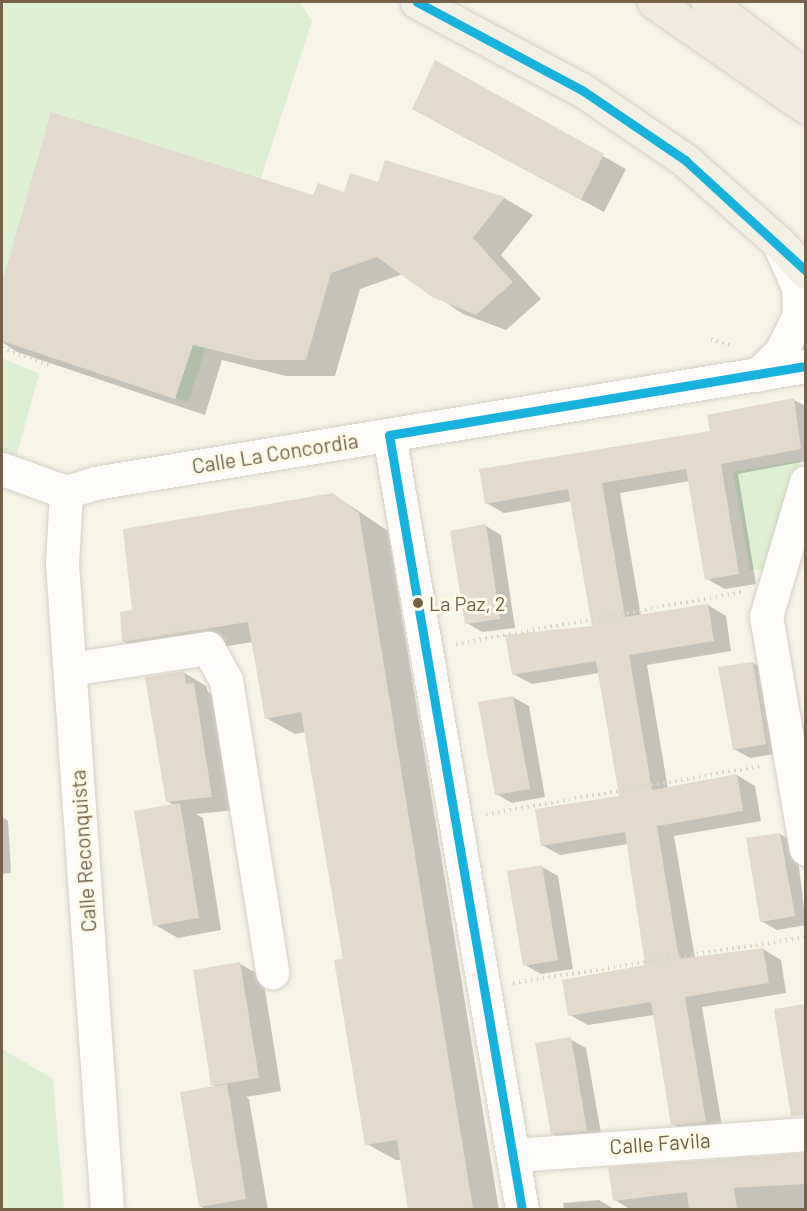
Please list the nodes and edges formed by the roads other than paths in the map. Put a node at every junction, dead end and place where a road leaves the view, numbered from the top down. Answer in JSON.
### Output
{"nodes":[{"id":1,"x":417,"y":2,"type":"edge"},
{"id":2,"x":654,"y":2,"type":"edge"},
{"id":3,"x":708,"y":2,"type":"edge"},
{"id":4,"x":739,"y":2,"type":"edge"},
{"id":5,"x":806,"y":63,"type":"edge"},
{"id":6,"x":806,"y":77,"type":"edge"},
{"id":7,"x":806,"y":107,"type":"edge"},
{"id":8,"x":778,"y":242,"type":"junction"},
{"id":9,"x":806,"y":272,"type":"edge"},
{"id":10,"x":806,"y":366,"type":"edge"},
{"id":11,"x":757,"y":375,"type":"junction"},
{"id":12,"x":389,"y":435,"type":"junction"},
{"id":13,"x":2,"y":469,"type":"edge"},
{"id":14,"x":806,"y":482,"type":"edge"},
{"id":15,"x":66,"y":492,"type":"junction"},
{"id":16,"x":70,"y":669,"type":"junction"},
{"id":17,"x":798,"y":747,"type":"edge"},
{"id":18,"x":806,"y":849,"type":"edge"},
{"id":19,"x":272,"y":972,"type":"dead end"},
{"id":20,"x":806,"y":1134,"type":"edge"},
{"id":21,"x":514,"y":1155,"type":"junction"},
{"id":22,"x":106,"y":1209,"type":"edge"},
{"id":23,"x":522,"y":1209,"type":"edge"}],
"edges":[{"from":1,"to":8,"type":"main road"},
{"from":2,"to":7,"type":"highway"},
{"from":3,"to":6,"type":"highway"},
{"from":4,"to":5,"type":"highway"},
{"from":8,"to":9,"type":"main road"},
{"from":8,"to":11,"type":"street"},
{"from":10,"to":11,"type":"street","name":"Calle La Concordia"},
{"from":11,"to":12,"type":"street","name":"Calle La Concordia"},
{"from":12,"to":15,"type":"street","name":"Calle La Concordia"},
{"from":12,"to":21,"type":"street"},
{"from":13,"to":15,"type":"street"},
{"from":14,"to":17,"type":"street"},
{"from":15,"to":16,"type":"street","name":"Calle Reconquista"},
{"from":16,"to":19,"type":"street"},
{"from":16,"to":22,"type":"street","name":"Calle Reconquista"},
{"from":17,"to":18,"type":"street"},
{"from":20,"to":21,"type":"street","name":"Calle Favila"},
{"from":21,"to":23,"type":"street"}]}
